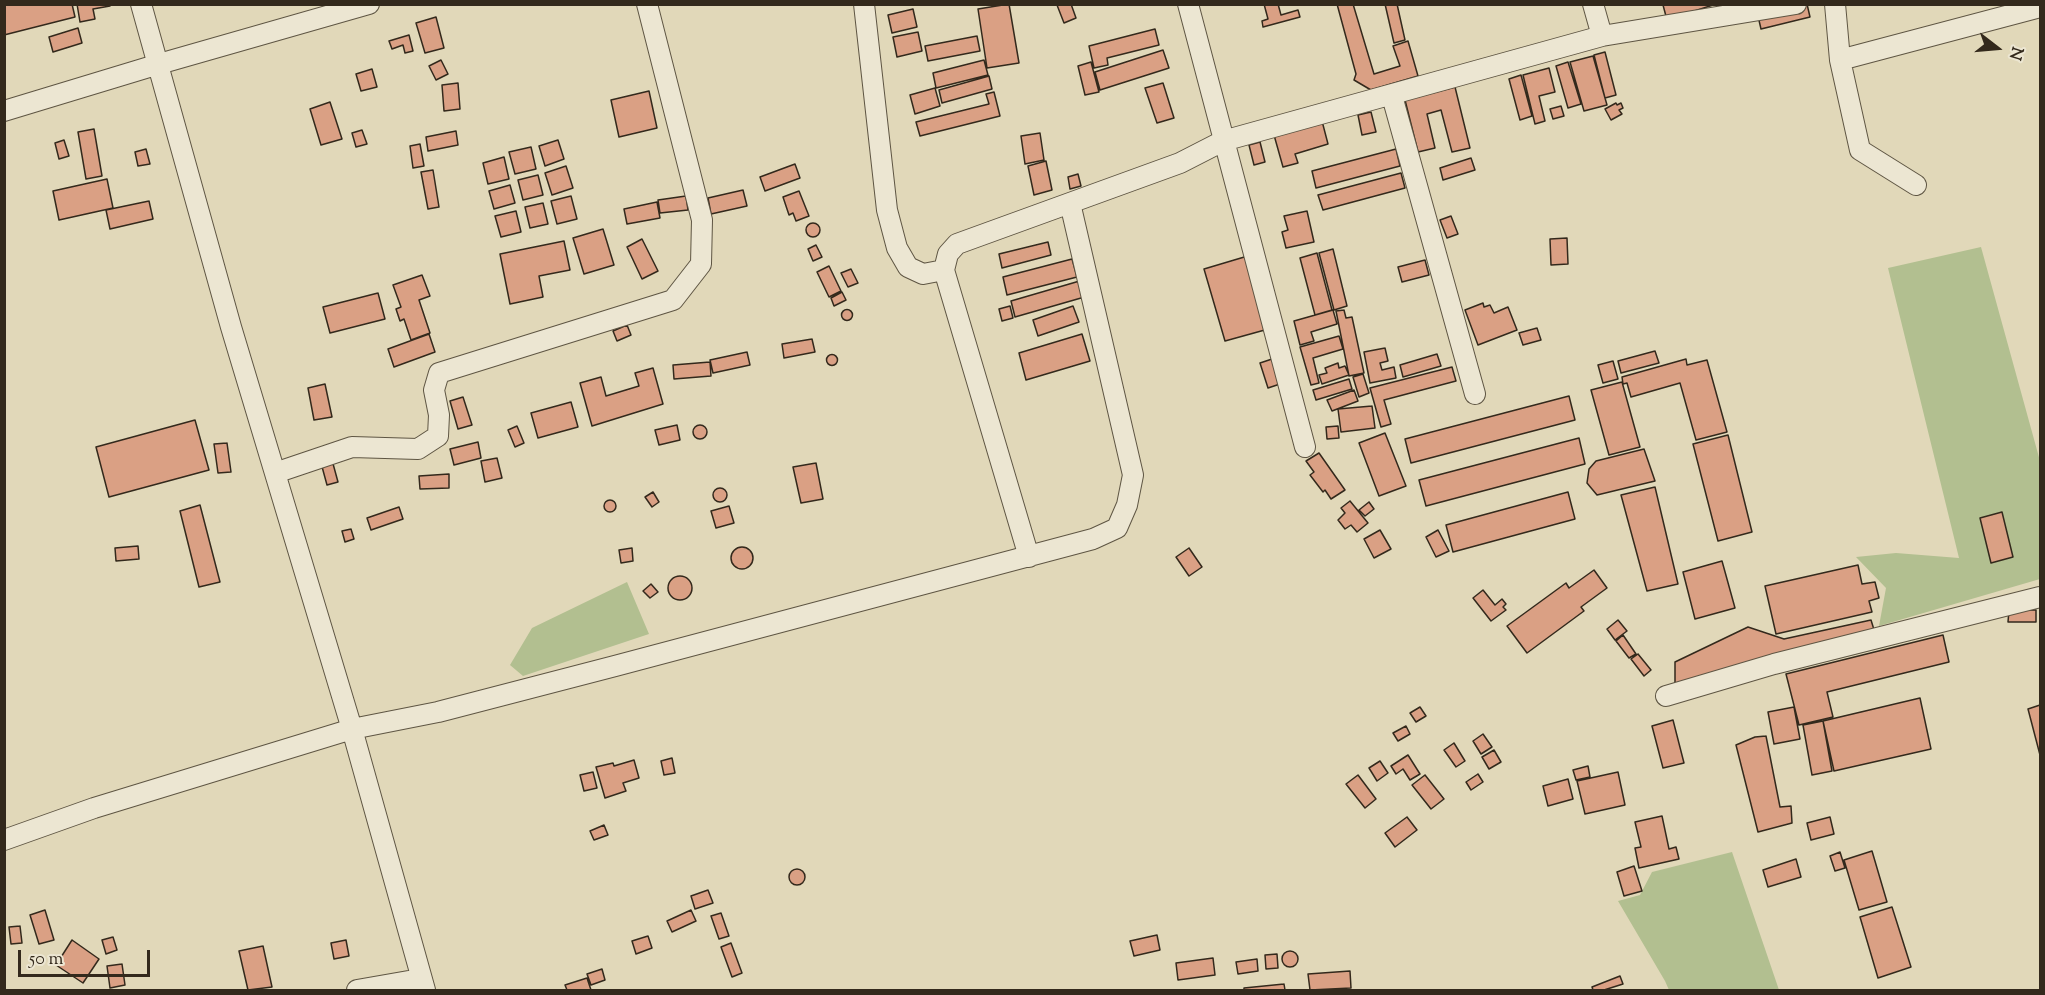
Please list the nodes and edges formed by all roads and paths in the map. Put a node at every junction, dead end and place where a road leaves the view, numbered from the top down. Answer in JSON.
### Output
{"nodes":[{"id":1,"x":141,"y":4,"type":"edge"},
{"id":2,"x":369,"y":4,"type":"edge"},
{"id":3,"x":647,"y":4,"type":"edge"},
{"id":4,"x":864,"y":4,"type":"edge"},
{"id":5,"x":1188,"y":4,"type":"edge"},
{"id":6,"x":1593,"y":4,"type":"edge"},
{"id":7,"x":1796,"y":4,"type":"edge"},
{"id":8,"x":1835,"y":4,"type":"edge"},
{"id":9,"x":2040,"y":7,"type":"edge"},
{"id":10,"x":343,"y":8,"type":"edge"},
{"id":11,"x":1602,"y":36,"type":"junction"},
{"id":12,"x":1840,"y":60,"type":"junction"},
{"id":13,"x":159,"y":64,"type":"junction"},
{"id":14,"x":1392,"y":96,"type":"junction"},
{"id":15,"x":4,"y":111,"type":"edge"},
{"id":16,"x":1224,"y":141,"type":"junction"},
{"id":17,"x":1916,"y":186,"type":"dead end"},
{"id":18,"x":1070,"y":203,"type":"junction"},
{"id":19,"x":944,"y":270,"type":"junction"},
{"id":20,"x":1475,"y":394,"type":"dead end"},
{"id":21,"x":1305,"y":447,"type":"dead end"},
{"id":22,"x":274,"y":473,"type":"junction"},
{"id":23,"x":1029,"y":557,"type":"junction"},
{"id":24,"x":2040,"y":597,"type":"edge"},
{"id":25,"x":1666,"y":696,"type":"dead end"},
{"id":26,"x":352,"y":729,"type":"junction"},
{"id":27,"x":4,"y":840,"type":"edge"},
{"id":28,"x":422,"y":985,"type":"edge"},
{"id":29,"x":357,"y":990,"type":"edge"}],
"edges":[{"from":1,"to":13,"type":"street"},
{"from":2,"to":10,"type":"street"},
{"from":3,"to":22,"type":"street"},
{"from":4,"to":19,"type":"street"},
{"from":5,"to":16,"type":"street"},
{"from":6,"to":11,"type":"street"},
{"from":7,"to":11,"type":"street"},
{"from":8,"to":12,"type":"street"},
{"from":9,"to":12,"type":"street"},
{"from":10,"to":13,"type":"street"},
{"from":11,"to":14,"type":"street"},
{"from":12,"to":17,"type":"street"},
{"from":13,"to":15,"type":"street"},
{"from":13,"to":22,"type":"street"},
{"from":14,"to":16,"type":"street"},
{"from":14,"to":20,"type":"street"},
{"from":16,"to":18,"type":"street"},
{"from":16,"to":21,"type":"street"},
{"from":18,"to":19,"type":"street"},
{"from":18,"to":23,"type":"street"},
{"from":19,"to":23,"type":"street"},
{"from":22,"to":26,"type":"street"},
{"from":23,"to":26,"type":"street"},
{"from":24,"to":25,"type":"street"},
{"from":26,"to":27,"type":"street"},
{"from":26,"to":28,"type":"street"},
{"from":28,"to":29,"type":"street"}]}
